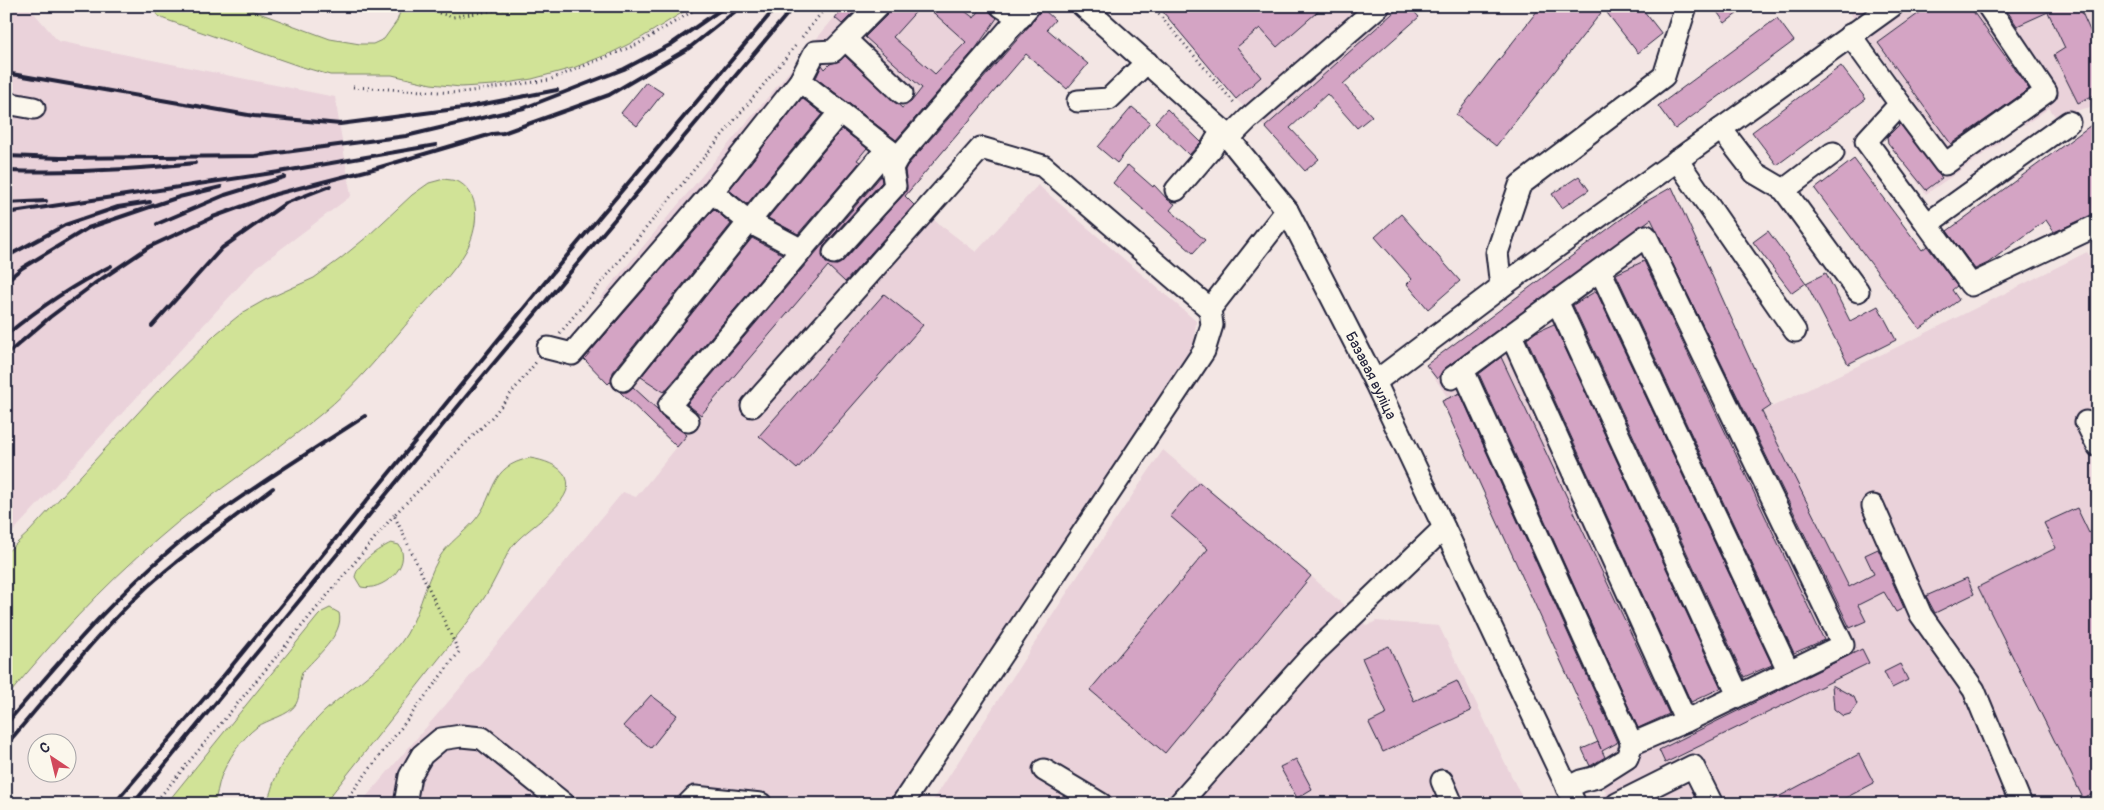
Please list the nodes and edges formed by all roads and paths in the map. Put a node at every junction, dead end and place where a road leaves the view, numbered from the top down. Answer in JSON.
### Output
{"nodes":[{"id":1,"x":415,"y":6,"type":"edge"},
{"id":2,"x":518,"y":6,"type":"edge"},
{"id":3,"x":701,"y":6,"type":"edge"},
{"id":4,"x":827,"y":6,"type":"edge"},
{"id":5,"x":878,"y":6,"type":"edge"},
{"id":6,"x":1002,"y":6,"type":"edge"},
{"id":7,"x":1083,"y":6,"type":"edge"},
{"id":8,"x":1152,"y":6,"type":"edge"},
{"id":9,"x":1380,"y":6,"type":"edge"},
{"id":10,"x":1686,"y":6,"type":"edge"},
{"id":11,"x":1892,"y":6,"type":"edge"},
{"id":12,"x":1988,"y":6,"type":"edge"},
{"id":13,"x":1024,"y":12,"type":"edge"},
{"id":14,"x":1850,"y":35,"type":"junction"},
{"id":15,"x":845,"y":39,"type":"junction"},
{"id":16,"x":1147,"y":62,"type":"junction"},
{"id":17,"x":800,"y":82,"type":"junction"},
{"id":18,"x":353,"y":87,"type":"dead end"},
{"id":19,"x":902,"y":93,"type":"dead end"},
{"id":20,"x":1078,"y":101,"type":"dead end"},
{"id":21,"x":6,"y":103,"type":"edge"},
{"id":22,"x":1900,"y":104,"type":"junction"},
{"id":23,"x":34,"y":108,"type":"dead end"},
{"id":24,"x":840,"y":112,"type":"junction"},
{"id":25,"x":1248,"y":119,"type":"junction"},
{"id":26,"x":2069,"y":122,"type":"dead end"},
{"id":27,"x":1721,"y":129,"type":"junction"},
{"id":28,"x":1226,"y":134,"type":"junction"},
{"id":29,"x":893,"y":153,"type":"junction"},
{"id":30,"x":1833,"y":153,"type":"dead end"},
{"id":31,"x":1678,"y":160,"type":"junction"},
{"id":32,"x":1176,"y":190,"type":"dead end"},
{"id":33,"x":1784,"y":190,"type":"junction"},
{"id":34,"x":712,"y":192,"type":"junction"},
{"id":35,"x":1287,"y":210,"type":"junction"},
{"id":36,"x":749,"y":222,"type":"junction"},
{"id":37,"x":1927,"y":224,"type":"junction"},
{"id":38,"x":2098,"y":225,"type":"edge"},
{"id":39,"x":802,"y":250,"type":"junction"},
{"id":40,"x":834,"y":253,"type":"dead end"},
{"id":41,"x":1600,"y":270,"type":"junction"},
{"id":42,"x":1501,"y":287,"type":"junction"},
{"id":43,"x":1858,"y":291,"type":"dead end"},
{"id":44,"x":1557,"y":301,"type":"junction"},
{"id":45,"x":1210,"y":309,"type":"junction"},
{"id":46,"x":1795,"y":332,"type":"dead end"},
{"id":47,"x":1511,"y":335,"type":"junction"},
{"id":48,"x":548,"y":348,"type":"junction"},
{"id":49,"x":623,"y":380,"type":"dead end"},
{"id":50,"x":1375,"y":382,"type":"junction"},
{"id":51,"x":752,"y":406,"type":"dead end"},
{"id":52,"x":688,"y":421,"type":"dead end"},
{"id":53,"x":2086,"y":422,"type":"dead end"},
{"id":54,"x":2098,"y":446,"type":"edge"},
{"id":55,"x":1872,"y":506,"type":"dead end"},
{"id":56,"x":394,"y":514,"type":"junction"},
{"id":57,"x":1444,"y":528,"type":"junction"},
{"id":58,"x":1788,"y":670,"type":"junction"},
{"id":59,"x":1738,"y":695,"type":"junction"},
{"id":60,"x":1686,"y":721,"type":"junction"},
{"id":61,"x":1632,"y":744,"type":"junction"},
{"id":62,"x":1044,"y":770,"type":"dead end"},
{"id":63,"x":1442,"y":782,"type":"dead end"},
{"id":64,"x":1571,"y":796,"type":"edge"},
{"id":65,"x":154,"y":804,"type":"edge"},
{"id":66,"x":343,"y":804,"type":"edge"},
{"id":67,"x":405,"y":804,"type":"edge"},
{"id":68,"x":564,"y":804,"type":"edge"},
{"id":69,"x":688,"y":804,"type":"edge"},
{"id":70,"x":761,"y":804,"type":"edge"},
{"id":71,"x":902,"y":804,"type":"edge"},
{"id":72,"x":1101,"y":804,"type":"edge"},
{"id":73,"x":1179,"y":804,"type":"edge"},
{"id":74,"x":1452,"y":804,"type":"edge"},
{"id":75,"x":1617,"y":804,"type":"edge"},
{"id":76,"x":1712,"y":804,"type":"edge"},
{"id":77,"x":2020,"y":804,"type":"edge"}],
"edges":[{"from":1,"to":2,"type":"path"},
{"from":3,"to":18,"type":"path"},
{"from":4,"to":48,"type":"path"},
{"from":5,"to":15,"type":"street"},
{"from":6,"to":13,"type":"street"},
{"from":7,"to":16,"type":"street","name":"Базавая вуліца"},
{"from":8,"to":25,"type":"path"},
{"from":9,"to":25,"type":"street"},
{"from":10,"to":42,"type":"street"},
{"from":11,"to":14,"type":"street"},
{"from":12,"to":22,"type":"street"},
{"from":13,"to":29,"type":"street"},
{"from":14,"to":22,"type":"street"},
{"from":14,"to":27,"type":"street"},
{"from":15,"to":17,"type":"street"},
{"from":15,"to":19,"type":"street"},
{"from":16,"to":20,"type":"street"},
{"from":16,"to":28,"type":"street","name":"Базавая вуліца"},
{"from":17,"to":24,"type":"street"},
{"from":17,"to":34,"type":"street"},
{"from":21,"to":23,"type":"street"},
{"from":22,"to":37,"type":"street"},
{"from":24,"to":29,"type":"street"},
{"from":24,"to":36,"type":"street"},
{"from":25,"to":28,"type":"street"},
{"from":26,"to":37,"type":"street"},
{"from":27,"to":31,"type":"street"},
{"from":27,"to":33,"type":"street"},
{"from":28,"to":32,"type":"street"},
{"from":28,"to":35,"type":"street","name":"Базавая вуліца"},
{"from":29,"to":39,"type":"street"},
{"from":29,"to":40,"type":"street"},
{"from":30,"to":33,"type":"street"},
{"from":31,"to":42,"type":"street"},
{"from":31,"to":46,"type":"street"},
{"from":33,"to":43,"type":"street"},
{"from":34,"to":36,"type":"street"},
{"from":34,"to":48,"type":"street"},
{"from":35,"to":45,"type":"street"},
{"from":35,"to":50,"type":"street","name":"Базавая вуліца"},
{"from":36,"to":39,"type":"street"},
{"from":36,"to":49,"type":"street"},
{"from":37,"to":38,"type":"street"},
{"from":39,"to":52,"type":"street"},
{"from":41,"to":44,"type":"street"},
{"from":41,"to":58,"type":"street"},
{"from":41,"to":58,"type":"street"},
{"from":42,"to":50,"type":"street"},
{"from":44,"to":47,"type":"street"},
{"from":44,"to":59,"type":"street"},
{"from":45,"to":51,"type":"street"},
{"from":45,"to":71,"type":"street"},
{"from":47,"to":60,"type":"street"},
{"from":47,"to":61,"type":"street"},
{"from":48,"to":56,"type":"path"},
{"from":50,"to":57,"type":"street","name":"Базавая вуліца"},
{"from":53,"to":54,"type":"street"},
{"from":55,"to":77,"type":"street"},
{"from":56,"to":65,"type":"path"},
{"from":56,"to":66,"type":"path"},
{"from":57,"to":64,"type":"street","name":"Базавая вуліца"},
{"from":57,"to":73,"type":"street"},
{"from":58,"to":59,"type":"street"},
{"from":59,"to":60,"type":"street"},
{"from":60,"to":61,"type":"street"},
{"from":61,"to":64,"type":"street"},
{"from":62,"to":72,"type":"street"},
{"from":63,"to":74,"type":"street"},
{"from":67,"to":68,"type":"street"},
{"from":69,"to":70,"type":"street"},
{"from":75,"to":76,"type":"street"}]}
